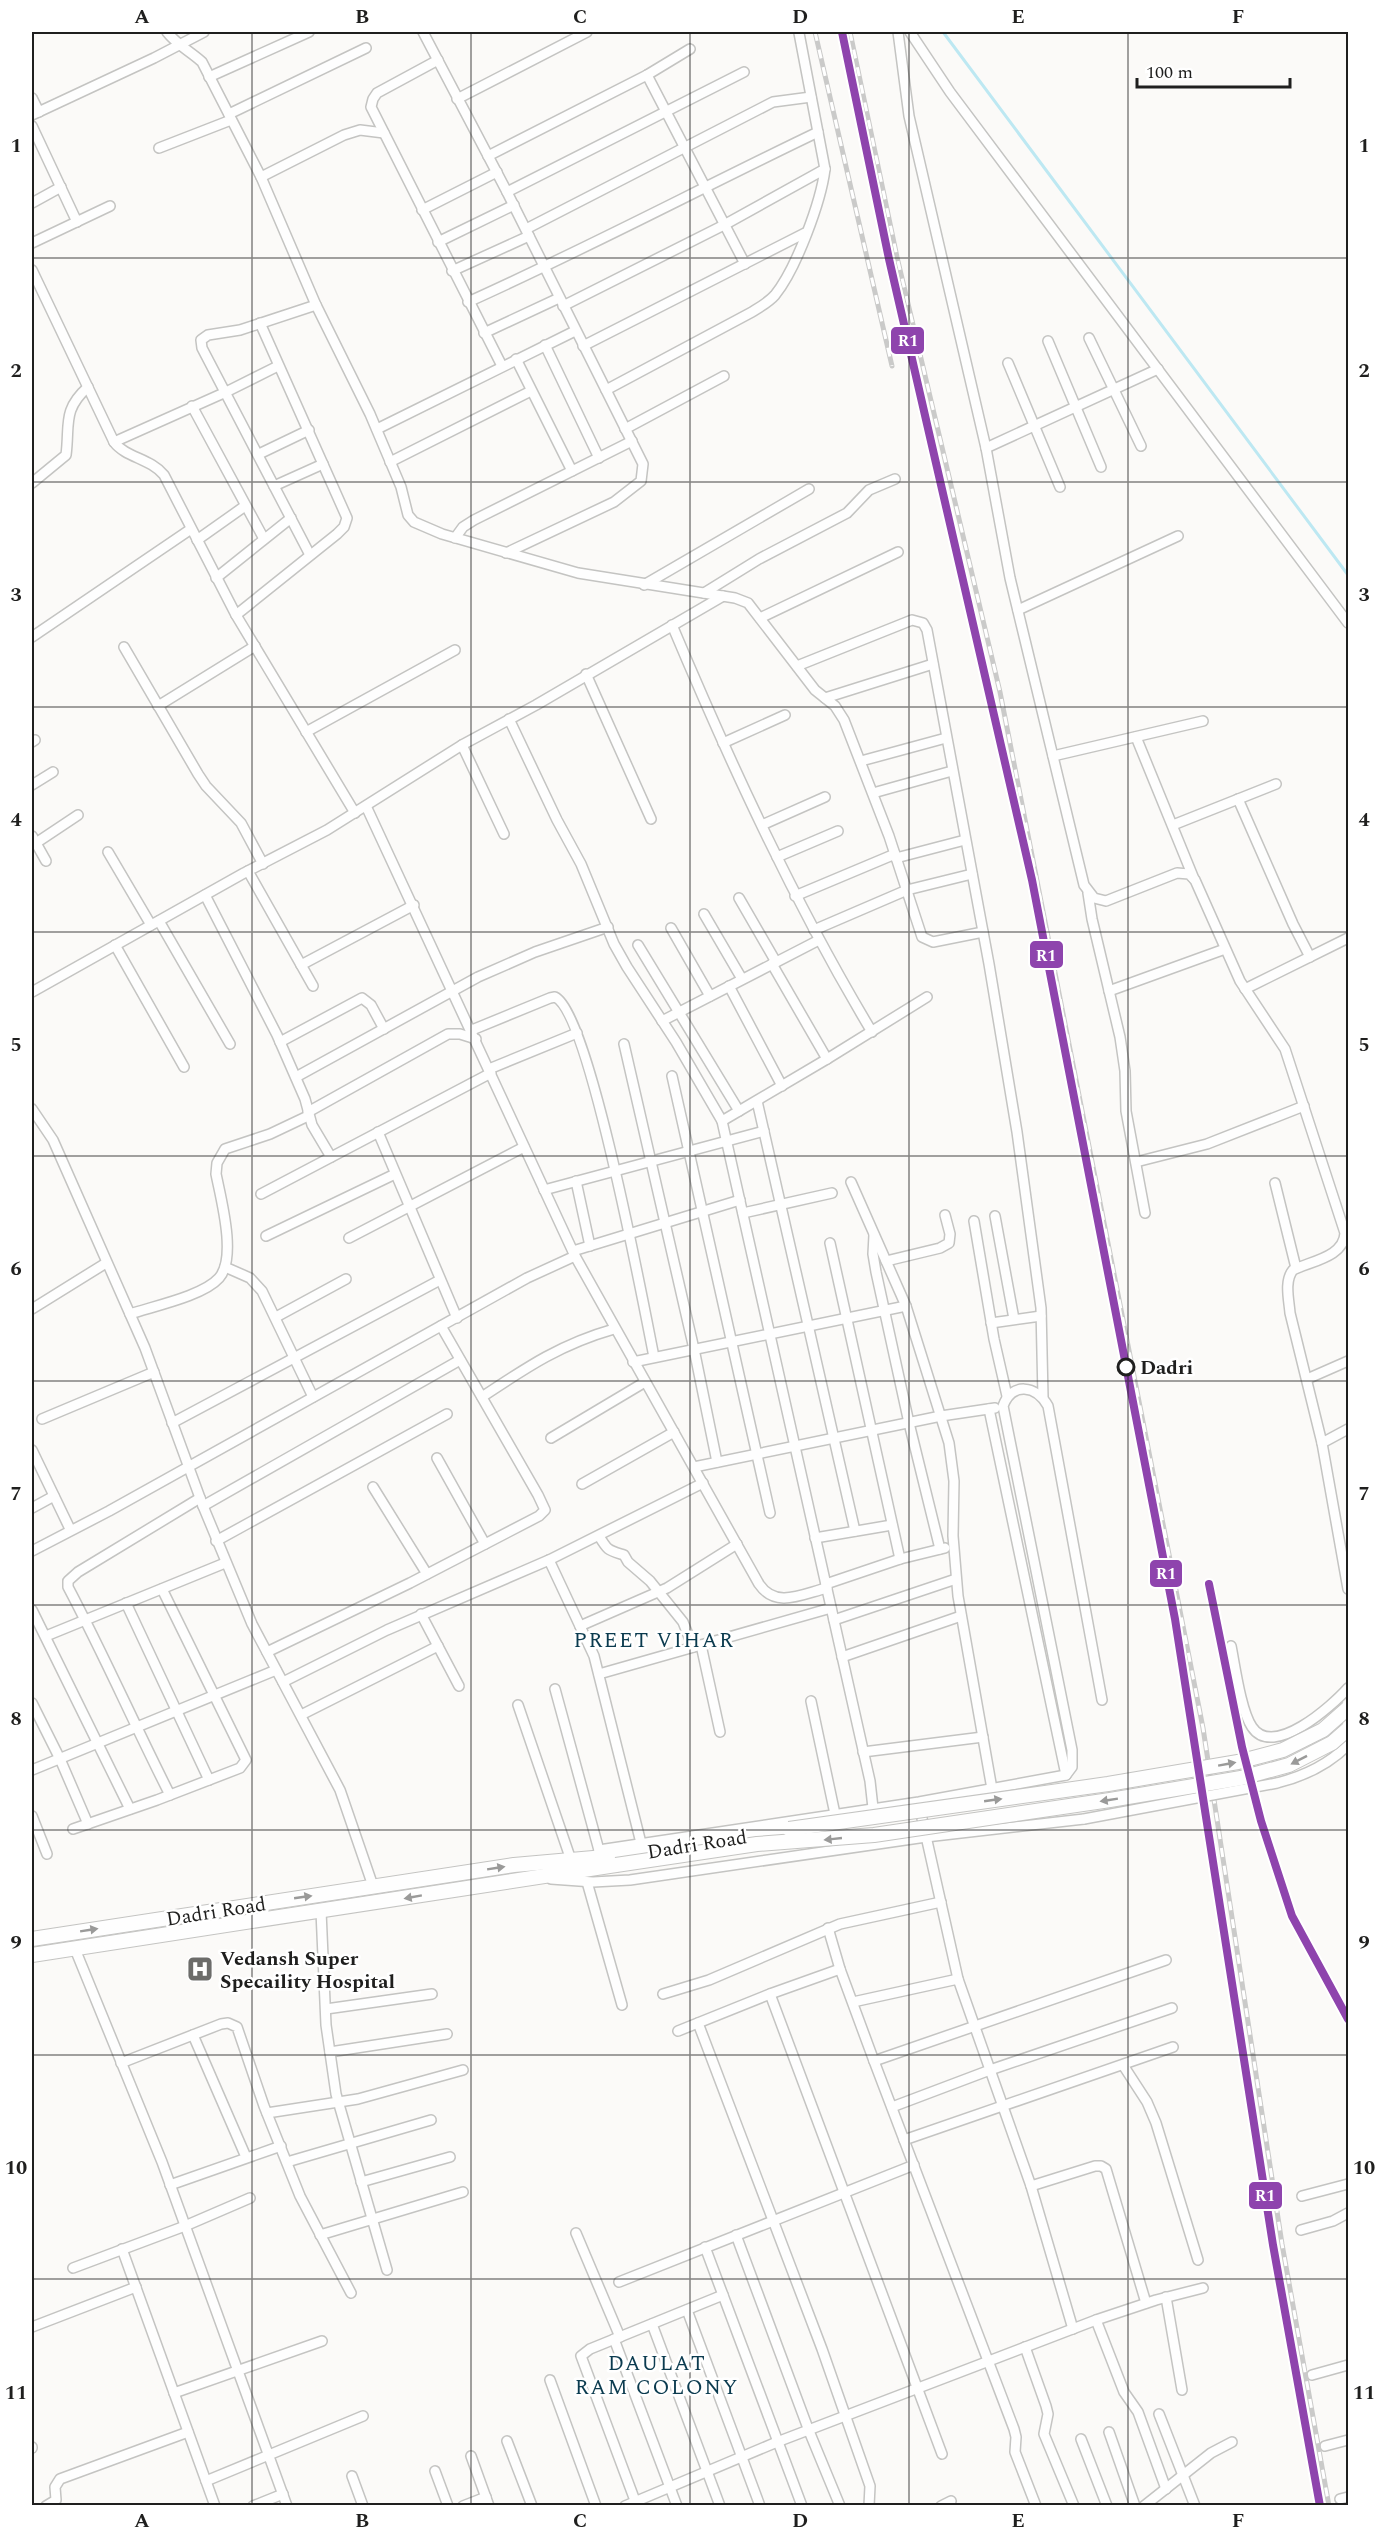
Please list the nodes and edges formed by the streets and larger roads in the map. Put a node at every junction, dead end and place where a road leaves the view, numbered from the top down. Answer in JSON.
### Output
{"nodes":[{"id":1,"x":167,"y":32,"type":"edge"},
{"id":2,"x":204,"y":32,"type":"edge"},
{"id":3,"x":309,"y":32,"type":"edge"},
{"id":4,"x":423,"y":32,"type":"edge"},
{"id":5,"x":587,"y":32,"type":"edge"},
{"id":6,"x":898,"y":32,"type":"edge"},
{"id":7,"x":910,"y":32,"type":"edge"},
{"id":8,"x":799,"y":33,"type":"edge"},
{"id":9,"x":179,"y":46,"type":"junction"},
{"id":10,"x":366,"y":48,"type":"dead end"},
{"id":11,"x":690,"y":49,"type":"dead end"},
{"id":12,"x":438,"y":60,"type":"junction"},
{"id":13,"x":744,"y":72,"type":"dead end"},
{"id":14,"x":647,"y":75,"type":"junction"},
{"id":15,"x":209,"y":76,"type":"junction"},
{"id":16,"x":811,"y":97,"type":"junction"},
{"id":17,"x":32,"y":98,"type":"edge"},
{"id":18,"x":457,"y":99,"type":"junction"},
{"id":19,"x":666,"y":111,"type":"junction"},
{"id":20,"x":35,"y":113,"type":"edge"},
{"id":21,"x":230,"y":117,"type":"junction"},
{"id":22,"x":32,"y":126,"type":"edge"},
{"id":23,"x":818,"y":132,"type":"junction"},
{"id":24,"x":384,"y":133,"type":"junction"},
{"id":25,"x":159,"y":148,"type":"dead end"},
{"id":26,"x":685,"y":149,"type":"junction"},
{"id":27,"x":488,"y":156,"type":"junction"},
{"id":28,"x":825,"y":169,"type":"junction"},
{"id":29,"x":497,"y":172,"type":"junction"},
{"id":30,"x":261,"y":177,"type":"junction"},
{"id":31,"x":704,"y":186,"type":"junction"},
{"id":32,"x":61,"y":187,"type":"junction"},
{"id":33,"x":507,"y":192,"type":"junction"},
{"id":34,"x":32,"y":202,"type":"edge"},
{"id":35,"x":514,"y":205,"type":"junction"},
{"id":36,"x":110,"y":206,"type":"dead end"},
{"id":37,"x":422,"y":210,"type":"junction"},
{"id":38,"x":77,"y":222,"type":"junction"},
{"id":39,"x":723,"y":225,"type":"junction"},
{"id":40,"x":527,"y":233,"type":"junction"},
{"id":41,"x":806,"y":233,"type":"junction"},
{"id":42,"x":438,"y":242,"type":"junction"},
{"id":43,"x":32,"y":243,"type":"edge"},
{"id":44,"x":745,"y":264,"type":"junction"},
{"id":45,"x":543,"y":268,"type":"junction"},
{"id":46,"x":32,"y":270,"type":"edge"},
{"id":47,"x":452,"y":271,"type":"junction"},
{"id":48,"x":35,"y":284,"type":"edge"},
{"id":49,"x":468,"y":302,"type":"junction"},
{"id":50,"x":561,"y":302,"type":"junction"},
{"id":51,"x":316,"y":305,"type":"junction"},
{"id":52,"x":260,"y":323,"type":"junction"},
{"id":53,"x":575,"y":331,"type":"junction"},
{"id":54,"x":484,"y":333,"type":"junction"},
{"id":55,"x":1089,"y":338,"type":"dead end"},
{"id":56,"x":1047,"y":340,"type":"dead end"},
{"id":57,"x":545,"y":345,"type":"junction"},
{"id":58,"x":584,"y":346,"type":"junction"},
{"id":59,"x":516,"y":359,"type":"junction"},
{"id":60,"x":1008,"y":363,"type":"dead end"},
{"id":61,"x":278,"y":366,"type":"junction"},
{"id":62,"x":502,"y":366,"type":"junction"},
{"id":63,"x":1158,"y":369,"type":"junction"},
{"id":64,"x":724,"y":376,"type":"dead end"},
{"id":65,"x":88,"y":387,"type":"junction"},
{"id":66,"x":1114,"y":389,"type":"junction"},
{"id":67,"x":606,"y":390,"type":"junction"},
{"id":68,"x":531,"y":391,"type":"junction"},
{"id":69,"x":226,"y":392,"type":"junction"},
{"id":70,"x":192,"y":406,"type":"junction"},
{"id":71,"x":1074,"y":408,"type":"junction"},
{"id":72,"x":1034,"y":426,"type":"junction"},
{"id":73,"x":377,"y":429,"type":"junction"},
{"id":74,"x":625,"y":429,"type":"junction"},
{"id":75,"x":309,"y":430,"type":"junction"},
{"id":76,"x":632,"y":441,"type":"junction"},
{"id":77,"x":114,"y":442,"type":"junction"},
{"id":78,"x":1141,"y":446,"type":"dead end"},
{"id":79,"x":986,"y":448,"type":"junction"},
{"id":80,"x":259,"y":454,"type":"junction"},
{"id":81,"x":599,"y":458,"type":"junction"},
{"id":82,"x":390,"y":462,"type":"junction"},
{"id":83,"x":323,"y":464,"type":"junction"},
{"id":84,"x":1101,"y":467,"type":"dead end"},
{"id":85,"x":572,"y":471,"type":"junction"},
{"id":86,"x":896,"y":479,"type":"dead end"},
{"id":87,"x":32,"y":483,"type":"edge"},
{"id":88,"x":274,"y":486,"type":"junction"},
{"id":89,"x":1060,"y":487,"type":"dead end"},
{"id":90,"x":809,"y":489,"type":"dead end"},
{"id":91,"x":245,"y":506,"type":"junction"},
{"id":92,"x":291,"y":518,"type":"junction"},
{"id":93,"x":191,"y":529,"type":"junction"},
{"id":94,"x":1178,"y":536,"type":"dead end"},
{"id":95,"x":455,"y":538,"type":"junction"},
{"id":96,"x":264,"y":539,"type":"junction"},
{"id":97,"x":197,"y":540,"type":"junction"},
{"id":98,"x":898,"y":552,"type":"dead end"},
{"id":99,"x":506,"y":553,"type":"junction"},
{"id":100,"x":310,"y":555,"type":"junction"},
{"id":101,"x":216,"y":578,"type":"junction"},
{"id":102,"x":644,"y":585,"type":"junction"},
{"id":103,"x":704,"y":593,"type":"junction"},
{"id":104,"x":723,"y":596,"type":"junction"},
{"id":105,"x":1018,"y":610,"type":"junction"},
{"id":106,"x":236,"y":615,"type":"junction"},
{"id":107,"x":760,"y":618,"type":"junction"},
{"id":108,"x":1348,"y":623,"type":"edge"},
{"id":109,"x":672,"y":625,"type":"junction"},
{"id":110,"x":32,"y":637,"type":"edge"},
{"id":111,"x":255,"y":646,"type":"junction"},
{"id":112,"x":124,"y":647,"type":"dead end"},
{"id":113,"x":454,"y":650,"type":"dead end"},
{"id":114,"x":933,"y":664,"type":"junction"},
{"id":115,"x":796,"y":666,"type":"junction"},
{"id":116,"x":586,"y":674,"type":"junction"},
{"id":117,"x":825,"y":699,"type":"junction"},
{"id":118,"x":158,"y":705,"type":"junction"},
{"id":119,"x":785,"y":715,"type":"dead end"},
{"id":120,"x":508,"y":719,"type":"junction"},
{"id":121,"x":1203,"y":721,"type":"dead end"},
{"id":122,"x":306,"y":732,"type":"junction"},
{"id":123,"x":1136,"y":737,"type":"junction"},
{"id":124,"x":946,"y":738,"type":"junction"},
{"id":125,"x":723,"y":743,"type":"junction"},
{"id":126,"x":462,"y":745,"type":"junction"},
{"id":127,"x":1053,"y":756,"type":"junction"},
{"id":128,"x":861,"y":761,"type":"junction"},
{"id":129,"x":952,"y":771,"type":"junction"},
{"id":130,"x":53,"y":772,"type":"dead end"},
{"id":131,"x":1276,"y":784,"type":"dead end"},
{"id":132,"x":32,"y":785,"type":"edge"},
{"id":133,"x":873,"y":793,"type":"junction"},
{"id":134,"x":825,"y":797,"type":"dead end"},
{"id":135,"x":1238,"y":799,"type":"junction"},
{"id":136,"x":366,"y":806,"type":"junction"},
{"id":137,"x":355,"y":813,"type":"junction"},
{"id":138,"x":78,"y":815,"type":"dead end"},
{"id":139,"x":651,"y":819,"type":"dead end"},
{"id":140,"x":762,"y":825,"type":"junction"},
{"id":141,"x":1173,"y":825,"type":"junction"},
{"id":142,"x":838,"y":831,"type":"dead end"},
{"id":143,"x":504,"y":834,"type":"dead end"},
{"id":144,"x":34,"y":839,"type":"edge"},
{"id":145,"x":965,"y":840,"type":"junction"},
{"id":146,"x":108,"y":852,"type":"dead end"},
{"id":147,"x":896,"y":856,"type":"junction"},
{"id":148,"x":777,"y":857,"type":"junction"},
{"id":149,"x":46,"y":861,"type":"dead end"},
{"id":150,"x":263,"y":864,"type":"junction"},
{"id":151,"x":248,"y":872,"type":"junction"},
{"id":152,"x":972,"y":874,"type":"junction"},
{"id":153,"x":1195,"y":880,"type":"junction"},
{"id":154,"x":907,"y":890,"type":"junction"},
{"id":155,"x":1088,"y":893,"type":"junction"},
{"id":156,"x":205,"y":895,"type":"junction"},
{"id":157,"x":795,"y":896,"type":"junction"},
{"id":158,"x":739,"y":898,"type":"dead end"},
{"id":159,"x":414,"y":905,"type":"junction"},
{"id":160,"x":704,"y":914,"type":"dead end"},
{"id":161,"x":155,"y":923,"type":"junction"},
{"id":162,"x":608,"y":927,"type":"junction"},
{"id":163,"x":671,"y":928,"type":"dead end"},
{"id":164,"x":814,"y":930,"type":"junction"},
{"id":165,"x":983,"y":932,"type":"junction"},
{"id":166,"x":1348,"y":938,"type":"edge"},
{"id":167,"x":819,"y":940,"type":"junction"},
{"id":168,"x":115,"y":945,"type":"junction"},
{"id":169,"x":638,"y":945,"type":"dead end"},
{"id":170,"x":1225,"y":949,"type":"junction"},
{"id":171,"x":1310,"y":957,"type":"junction"},
{"id":172,"x":774,"y":963,"type":"junction"},
{"id":173,"x":301,"y":965,"type":"junction"},
{"id":174,"x":742,"y":979,"type":"junction"},
{"id":175,"x":313,"y":986,"type":"dead end"},
{"id":176,"x":729,"y":986,"type":"junction"},
{"id":177,"x":453,"y":989,"type":"junction"},
{"id":178,"x":1245,"y":989,"type":"junction"},
{"id":179,"x":32,"y":992,"type":"edge"},
{"id":180,"x":1109,"y":992,"type":"junction"},
{"id":181,"x":710,"y":996,"type":"junction"},
{"id":182,"x":927,"y":997,"type":"dead end"},
{"id":183,"x":679,"y":1012,"type":"junction"},
{"id":184,"x":662,"y":1020,"type":"junction"},
{"id":185,"x":384,"y":1029,"type":"junction"},
{"id":186,"x":472,"y":1030,"type":"junction"},
{"id":187,"x":872,"y":1032,"type":"junction"},
{"id":188,"x":577,"y":1033,"type":"junction"},
{"id":189,"x":476,"y":1040,"type":"junction"},
{"id":190,"x":280,"y":1042,"type":"junction"},
{"id":191,"x":230,"y":1044,"type":"dead end"},
{"id":192,"x":624,"y":1044,"type":"dead end"},
{"id":193,"x":827,"y":1059,"type":"junction"},
{"id":194,"x":184,"y":1067,"type":"dead end"},
{"id":195,"x":490,"y":1071,"type":"junction"},
{"id":196,"x":672,"y":1076,"type":"dead end"},
{"id":197,"x":296,"y":1077,"type":"junction"},
{"id":198,"x":782,"y":1086,"type":"junction"},
{"id":199,"x":757,"y":1101,"type":"junction"},
{"id":200,"x":1304,"y":1106,"type":"junction"},
{"id":201,"x":739,"y":1111,"type":"junction"},
{"id":202,"x":33,"y":1112,"type":"edge"},
{"id":203,"x":308,"y":1114,"type":"junction"},
{"id":204,"x":722,"y":1121,"type":"junction"},
{"id":205,"x":764,"y":1131,"type":"junction"},
{"id":206,"x":378,"y":1132,"type":"junction"},
{"id":207,"x":727,"y":1141,"type":"junction"},
{"id":208,"x":524,"y":1147,"type":"junction"},
{"id":209,"x":689,"y":1151,"type":"junction"},
{"id":210,"x":331,"y":1157,"type":"junction"},
{"id":211,"x":651,"y":1162,"type":"junction"},
{"id":212,"x":1136,"y":1162,"type":"junction"},
{"id":213,"x":613,"y":1171,"type":"junction"},
{"id":214,"x":395,"y":1174,"type":"junction"},
{"id":215,"x":576,"y":1181,"type":"junction"},
{"id":216,"x":851,"y":1182,"type":"dead end"},
{"id":217,"x":1275,"y":1183,"type":"dead end"},
{"id":218,"x":544,"y":1190,"type":"junction"},
{"id":219,"x":832,"y":1193,"type":"dead end"},
{"id":220,"x":261,"y":1194,"type":"dead end"},
{"id":221,"x":740,"y":1200,"type":"junction"},
{"id":222,"x":781,"y":1204,"type":"junction"},
{"id":223,"x":408,"y":1207,"type":"junction"},
{"id":224,"x":702,"y":1212,"type":"junction"},
{"id":225,"x":743,"y":1213,"type":"junction"},
{"id":226,"x":1145,"y":1213,"type":"dead end"},
{"id":227,"x":945,"y":1215,"type":"dead end"},
{"id":228,"x":995,"y":1216,"type":"dead end"},
{"id":229,"x":974,"y":1221,"type":"dead end"},
{"id":230,"x":665,"y":1223,"type":"junction"},
{"id":231,"x":874,"y":1233,"type":"junction"},
{"id":232,"x":628,"y":1234,"type":"junction"},
{"id":233,"x":266,"y":1236,"type":"dead end"},
{"id":234,"x":350,"y":1238,"type":"dead end"},
{"id":235,"x":1346,"y":1240,"type":"edge"},
{"id":236,"x":830,"y":1243,"type":"dead end"},
{"id":237,"x":590,"y":1246,"type":"junction"},
{"id":238,"x":574,"y":1253,"type":"junction"},
{"id":239,"x":886,"y":1261,"type":"junction"},
{"id":240,"x":106,"y":1263,"type":"junction"},
{"id":241,"x":225,"y":1267,"type":"junction"},
{"id":242,"x":1296,"y":1268,"type":"junction"},
{"id":243,"x":346,"y":1279,"type":"dead end"},
{"id":244,"x":440,"y":1280,"type":"junction"},
{"id":245,"x":906,"y":1306,"type":"junction"},
{"id":246,"x":32,"y":1309,"type":"edge"},
{"id":247,"x":885,"y":1310,"type":"junction"},
{"id":248,"x":130,"y":1314,"type":"junction"},
{"id":249,"x":1041,"y":1316,"type":"junction"},
{"id":250,"x":276,"y":1317,"type":"junction"},
{"id":251,"x":846,"y":1317,"type":"junction"},
{"id":252,"x":457,"y":1318,"type":"junction"},
{"id":253,"x":1014,"y":1319,"type":"junction"},
{"id":254,"x":992,"y":1323,"type":"junction"},
{"id":255,"x":809,"y":1325,"type":"junction"},
{"id":256,"x":441,"y":1326,"type":"junction"},
{"id":257,"x":614,"y":1329,"type":"junction"},
{"id":258,"x":770,"y":1333,"type":"junction"},
{"id":259,"x":732,"y":1340,"type":"junction"},
{"id":260,"x":694,"y":1349,"type":"junction"},
{"id":261,"x":654,"y":1357,"type":"junction"},
{"id":262,"x":296,"y":1358,"type":"junction"},
{"id":263,"x":460,"y":1360,"type":"junction"},
{"id":264,"x":1348,"y":1361,"type":"edge"},
{"id":265,"x":633,"y":1362,"type":"junction"},
{"id":266,"x":154,"y":1372,"type":"junction"},
{"id":267,"x":1307,"y":1379,"type":"junction"},
{"id":268,"x":645,"y":1382,"type":"junction"},
{"id":269,"x":482,"y":1396,"type":"junction"},
{"id":270,"x":1007,"y":1396,"type":"junction"},
{"id":271,"x":313,"y":1397,"type":"junction"},
{"id":272,"x":1043,"y":1397,"type":"junction"},
{"id":273,"x":1003,"y":1406,"type":"junction"},
{"id":274,"x":989,"y":1408,"type":"junction"},
{"id":275,"x":447,"y":1414,"type":"dead end"},
{"id":276,"x":941,"y":1416,"type":"junction"},
{"id":277,"x":42,"y":1419,"type":"dead end"},
{"id":278,"x":172,"y":1423,"type":"junction"},
{"id":279,"x":909,"y":1423,"type":"junction"},
{"id":280,"x":1348,"y":1429,"type":"edge"},
{"id":281,"x":871,"y":1430,"type":"junction"},
{"id":282,"x":674,"y":1432,"type":"junction"},
{"id":283,"x":551,"y":1438,"type":"dead end"},
{"id":284,"x":832,"y":1438,"type":"junction"},
{"id":285,"x":1322,"y":1443,"type":"junction"},
{"id":286,"x":794,"y":1446,"type":"junction"},
{"id":287,"x":32,"y":1450,"type":"edge"},
{"id":288,"x":756,"y":1454,"type":"junction"},
{"id":289,"x":437,"y":1458,"type":"dead end"},
{"id":290,"x":717,"y":1462,"type":"junction"},
{"id":291,"x":188,"y":1466,"type":"junction"},
{"id":292,"x":694,"y":1467,"type":"junction"},
{"id":293,"x":703,"y":1483,"type":"junction"},
{"id":294,"x":582,"y":1484,"type":"dead end"},
{"id":295,"x":373,"y":1487,"type":"dead end"},
{"id":296,"x":54,"y":1496,"type":"junction"},
{"id":297,"x":201,"y":1502,"type":"junction"},
{"id":298,"x":32,"y":1509,"type":"edge"},
{"id":299,"x":770,"y":1514,"type":"dead end"},
{"id":300,"x":892,"y":1525,"type":"junction"},
{"id":301,"x":70,"y":1529,"type":"junction"},
{"id":302,"x":855,"y":1531,"type":"junction"},
{"id":303,"x":599,"y":1536,"type":"junction"},
{"id":304,"x":815,"y":1539,"type":"junction"},
{"id":305,"x":216,"y":1541,"type":"junction"},
{"id":306,"x":485,"y":1544,"type":"junction"},
{"id":307,"x":737,"y":1544,"type":"junction"},
{"id":308,"x":953,"y":1546,"type":"junction"},
{"id":309,"x":940,"y":1549,"type":"junction"},
{"id":310,"x":32,"y":1551,"type":"edge"},
{"id":311,"x":900,"y":1559,"type":"junction"},
{"id":312,"x":549,"y":1560,"type":"junction"},
{"id":313,"x":225,"y":1563,"type":"junction"},
{"id":314,"x":427,"y":1574,"type":"junction"},
{"id":315,"x":956,"y":1579,"type":"junction"},
{"id":316,"x":826,"y":1586,"type":"junction"},
{"id":317,"x":162,"y":1589,"type":"junction"},
{"id":318,"x":1348,"y":1589,"type":"edge"},
{"id":319,"x":658,"y":1592,"type":"junction"},
{"id":320,"x":126,"y":1603,"type":"junction"},
{"id":321,"x":831,"y":1608,"type":"junction"},
{"id":322,"x":32,"y":1610,"type":"edge"},
{"id":323,"x":421,"y":1614,"type":"junction"},
{"id":324,"x":962,"y":1617,"type":"junction"},
{"id":325,"x":86,"y":1620,"type":"junction"},
{"id":326,"x":834,"y":1620,"type":"junction"},
{"id":327,"x":580,"y":1626,"type":"junction"},
{"id":328,"x":46,"y":1636,"type":"junction"},
{"id":329,"x":438,"y":1646,"type":"junction"},
{"id":330,"x":697,"y":1646,"type":"junction"},
{"id":331,"x":1231,"y":1646,"type":"dead end"},
{"id":332,"x":267,"y":1652,"type":"junction"},
{"id":333,"x":842,"y":1657,"type":"junction"},
{"id":334,"x":276,"y":1670,"type":"junction"},
{"id":335,"x":599,"y":1674,"type":"junction"},
{"id":336,"x":283,"y":1682,"type":"junction"},
{"id":337,"x":459,"y":1686,"type":"dead end"},
{"id":338,"x":1348,"y":1688,"type":"edge"},
{"id":339,"x":555,"y":1689,"type":"dead end"},
{"id":340,"x":216,"y":1695,"type":"junction"},
{"id":341,"x":1102,"y":1700,"type":"dead end"},
{"id":342,"x":811,"y":1701,"type":"dead end"},
{"id":343,"x":32,"y":1703,"type":"edge"},
{"id":344,"x":518,"y":1705,"type":"dead end"},
{"id":345,"x":1348,"y":1708,"type":"edge"},
{"id":346,"x":176,"y":1711,"type":"junction"},
{"id":347,"x":301,"y":1715,"type":"junction"},
{"id":348,"x":135,"y":1727,"type":"junction"},
{"id":349,"x":1348,"y":1729,"type":"edge"},
{"id":350,"x":720,"y":1732,"type":"dead end"},
{"id":351,"x":982,"y":1737,"type":"junction"},
{"id":352,"x":98,"y":1743,"type":"junction"},
{"id":353,"x":1348,"y":1745,"type":"edge"},
{"id":354,"x":863,"y":1752,"type":"junction"},
{"id":355,"x":60,"y":1759,"type":"junction"},
{"id":356,"x":32,"y":1770,"type":"edge"},
{"id":357,"x":1066,"y":1775,"type":"junction"},
{"id":358,"x":209,"y":1780,"type":"junction"},
{"id":359,"x":992,"y":1789,"type":"junction"},
{"id":360,"x":170,"y":1795,"type":"junction"},
{"id":361,"x":919,"y":1802,"type":"junction"},
{"id":362,"x":873,"y":1808,"type":"junction"},
{"id":363,"x":130,"y":1809,"type":"junction"},
{"id":364,"x":835,"y":1814,"type":"junction"},
{"id":365,"x":32,"y":1816,"type":"edge"},
{"id":366,"x":88,"y":1824,"type":"junction"},
{"id":367,"x":73,"y":1829,"type":"dead end"},
{"id":368,"x":926,"y":1837,"type":"junction"},
{"id":369,"x":641,"y":1843,"type":"junction"},
{"id":370,"x":600,"y":1853,"type":"junction"},
{"id":371,"x":47,"y":1854,"type":"dead end"},
{"id":372,"x":571,"y":1860,"type":"junction"},
{"id":373,"x":534,"y":1878,"type":"junction"},
{"id":374,"x":587,"y":1882,"type":"junction"},
{"id":375,"x":373,"y":1886,"type":"junction"},
{"id":376,"x":941,"y":1902,"type":"junction"},
{"id":377,"x":321,"y":1911,"type":"junction"},
{"id":378,"x":828,"y":1928,"type":"junction"},
{"id":379,"x":32,"y":1939,"type":"edge"},
{"id":380,"x":75,"y":1949,"type":"junction"},
{"id":381,"x":32,"y":1955,"type":"edge"},
{"id":382,"x":1166,"y":1960,"type":"dead end"},
{"id":383,"x":840,"y":1970,"type":"junction"},
{"id":384,"x":958,"y":1979,"type":"junction"},
{"id":385,"x":432,"y":1994,"type":"dead end"},
{"id":386,"x":663,"y":1994,"type":"dead end"},
{"id":387,"x":770,"y":1994,"type":"junction"},
{"id":388,"x":853,"y":2002,"type":"junction"},
{"id":389,"x":622,"y":2005,"type":"dead end"},
{"id":390,"x":1172,"y":2008,"type":"dead end"},
{"id":391,"x":326,"y":2009,"type":"junction"},
{"id":392,"x":698,"y":2023,"type":"junction"},
{"id":393,"x":974,"y":2027,"type":"junction"},
{"id":394,"x":678,"y":2031,"type":"dead end"},
{"id":395,"x":447,"y":2034,"type":"dead end"},
{"id":396,"x":193,"y":2035,"type":"junction"},
{"id":397,"x":1173,"y":2047,"type":"dead end"},
{"id":398,"x":330,"y":2052,"type":"junction"},
{"id":399,"x":874,"y":2061,"type":"junction"},
{"id":400,"x":121,"y":2063,"type":"junction"},
{"id":401,"x":1123,"y":2064,"type":"junction"},
{"id":402,"x":463,"y":2070,"type":"dead end"},
{"id":403,"x":990,"y":2070,"type":"junction"},
{"id":404,"x":338,"y":2103,"type":"junction"},
{"id":405,"x":892,"y":2107,"type":"junction"},
{"id":406,"x":1001,"y":2107,"type":"junction"},
{"id":407,"x":267,"y":2113,"type":"junction"},
{"id":408,"x":431,"y":2120,"type":"dead end"},
{"id":409,"x":904,"y":2140,"type":"junction"},
{"id":410,"x":350,"y":2144,"type":"junction"},
{"id":411,"x":281,"y":2146,"type":"junction"},
{"id":412,"x":246,"y":2157,"type":"junction"},
{"id":413,"x":450,"y":2157,"type":"dead end"},
{"id":414,"x":288,"y":2162,"type":"junction"},
{"id":415,"x":914,"y":2165,"type":"junction"},
{"id":416,"x":361,"y":2182,"type":"junction"},
{"id":417,"x":1348,"y":2184,"type":"edge"},
{"id":418,"x":170,"y":2185,"type":"junction"},
{"id":419,"x":1031,"y":2186,"type":"junction"},
{"id":420,"x":463,"y":2192,"type":"dead end"},
{"id":421,"x":844,"y":2192,"type":"junction"},
{"id":422,"x":1302,"y":2196,"type":"dead end"},
{"id":423,"x":250,"y":2198,"type":"dead end"},
{"id":424,"x":1348,"y":2213,"type":"edge"},
{"id":425,"x":373,"y":2219,"type":"junction"},
{"id":426,"x":773,"y":2220,"type":"junction"},
{"id":427,"x":185,"y":2226,"type":"junction"},
{"id":428,"x":1301,"y":2230,"type":"dead end"},
{"id":429,"x":576,"y":2233,"type":"dead end"},
{"id":430,"x":320,"y":2235,"type":"junction"},
{"id":431,"x":736,"y":2235,"type":"junction"},
{"id":432,"x":705,"y":2247,"type":"junction"},
{"id":433,"x":122,"y":2249,"type":"junction"},
{"id":434,"x":1198,"y":2260,"type":"dead end"},
{"id":435,"x":73,"y":2268,"type":"dead end"},
{"id":436,"x":387,"y":2270,"type":"dead end"},
{"id":437,"x":619,"y":2282,"type":"dead end"},
{"id":438,"x":136,"y":2287,"type":"junction"},
{"id":439,"x":1203,"y":2288,"type":"dead end"},
{"id":440,"x":351,"y":2293,"type":"dead end"},
{"id":441,"x":723,"y":2295,"type":"junction"},
{"id":442,"x":1166,"y":2297,"type":"junction"},
{"id":443,"x":1146,"y":2303,"type":"junction"},
{"id":444,"x":687,"y":2310,"type":"junction"},
{"id":445,"x":1095,"y":2320,"type":"junction"},
{"id":446,"x":652,"y":2324,"type":"junction"},
{"id":447,"x":32,"y":2327,"type":"edge"},
{"id":448,"x":1073,"y":2329,"type":"junction"},
{"id":449,"x":617,"y":2338,"type":"junction"},
{"id":450,"x":322,"y":2341,"type":"dead end"},
{"id":451,"x":1025,"y":2347,"type":"junction"},
{"id":452,"x":988,"y":2361,"type":"junction"},
{"id":453,"x":1348,"y":2365,"type":"edge"},
{"id":454,"x":239,"y":2370,"type":"junction"},
{"id":455,"x":1312,"y":2375,"type":"dead end"},
{"id":456,"x":550,"y":2380,"type":"dead end"},
{"id":457,"x":917,"y":2390,"type":"junction"},
{"id":458,"x":1182,"y":2390,"type":"dead end"},
{"id":459,"x":174,"y":2393,"type":"junction"},
{"id":460,"x":1159,"y":2414,"type":"dead end"},
{"id":461,"x":363,"y":2416,"type":"dead end"},
{"id":462,"x":845,"y":2417,"type":"junction"},
{"id":463,"x":809,"y":2431,"type":"junction"},
{"id":464,"x":188,"y":2432,"type":"junction"},
{"id":465,"x":1109,"y":2432,"type":"dead end"},
{"id":466,"x":1081,"y":2439,"type":"dead end"},
{"id":467,"x":1348,"y":2440,"type":"edge"},
{"id":468,"x":507,"y":2441,"type":"dead end"},
{"id":469,"x":777,"y":2442,"type":"junction"},
{"id":470,"x":1232,"y":2442,"type":"dead end"},
{"id":471,"x":1325,"y":2446,"type":"dead end"},
{"id":472,"x":942,"y":2454,"type":"dead end"},
{"id":473,"x":267,"y":2455,"type":"junction"},
{"id":474,"x":471,"y":2456,"type":"dead end"},
{"id":475,"x":741,"y":2457,"type":"junction"},
{"id":476,"x":435,"y":2471,"type":"dead end"},
{"id":477,"x":707,"y":2471,"type":"junction"},
{"id":478,"x":352,"y":2476,"type":"dead end"},
{"id":479,"x":1182,"y":2476,"type":"junction"},
{"id":480,"x":206,"y":2481,"type":"junction"},
{"id":481,"x":669,"y":2486,"type":"junction"},
{"id":482,"x":1166,"y":2489,"type":"junction"},
{"id":483,"x":283,"y":2494,"type":"junction"},
{"id":484,"x":487,"y":2501,"type":"edge"},
{"id":485,"x":951,"y":2501,"type":"dead end"},
{"id":486,"x":636,"y":2503,"type":"edge"},
{"id":487,"x":46,"y":2505,"type":"edge"},
{"id":488,"x":215,"y":2505,"type":"edge"},
{"id":489,"x":253,"y":2505,"type":"edge"},
{"id":490,"x":287,"y":2505,"type":"edge"},
{"id":491,"x":363,"y":2505,"type":"edge"},
{"id":492,"x":448,"y":2505,"type":"edge"},
{"id":493,"x":463,"y":2505,"type":"edge"},
{"id":494,"x":532,"y":2505,"type":"edge"},
{"id":495,"x":596,"y":2505,"type":"edge"},
{"id":496,"x":626,"y":2505,"type":"edge"},
{"id":497,"x":677,"y":2505,"type":"edge"},
{"id":498,"x":720,"y":2505,"type":"edge"},
{"id":499,"x":760,"y":2505,"type":"edge"},
{"id":500,"x":802,"y":2505,"type":"edge"},
{"id":501,"x":840,"y":2505,"type":"edge"},
{"id":502,"x":869,"y":2505,"type":"edge"},
{"id":503,"x":941,"y":2505,"type":"edge"},
{"id":504,"x":1036,"y":2505,"type":"edge"},
{"id":505,"x":1074,"y":2505,"type":"edge"},
{"id":506,"x":1107,"y":2505,"type":"edge"},
{"id":507,"x":1135,"y":2505,"type":"edge"},
{"id":508,"x":1144,"y":2505,"type":"edge"},
{"id":509,"x":1195,"y":2505,"type":"edge"}],
"edges":[{"from":1,"to":9,"type":"street"},
{"from":2,"to":9,"type":"street"},
{"from":3,"to":15,"type":"street"},
{"from":4,"to":12,"type":"street"},
{"from":5,"to":18,"type":"street"},
{"from":6,"to":79,"type":"street"},
{"from":7,"to":63,"type":"street"},
{"from":8,"to":16,"type":"street"},
{"from":9,"to":15,"type":"street"},
{"from":9,"to":20,"type":"street"},
{"from":10,"to":21,"type":"street"},
{"from":11,"to":14,"type":"street"},
{"from":12,"to":18,"type":"street"},
{"from":12,"to":24,"type":"street"},
{"from":13,"to":19,"type":"street"},
{"from":14,"to":19,"type":"street"},
{"from":14,"to":27,"type":"street"},
{"from":15,"to":21,"type":"street"},
{"from":16,"to":23,"type":"street"},
{"from":16,"to":26,"type":"street"},
{"from":17,"to":20,"type":"street"},
{"from":18,"to":27,"type":"street"},
{"from":19,"to":26,"type":"street"},
{"from":19,"to":33,"type":"street"},
{"from":21,"to":25,"type":"street"},
{"from":21,"to":30,"type":"street"},
{"from":22,"to":32,"type":"street"},
{"from":23,"to":28,"type":"street"},
{"from":23,"to":31,"type":"street"},
{"from":24,"to":30,"type":"street"},
{"from":24,"to":37,"type":"street"},
{"from":26,"to":31,"type":"street"},
{"from":26,"to":40,"type":"street"},
{"from":27,"to":29,"type":"street"},
{"from":28,"to":39,"type":"street"},
{"from":28,"to":41,"type":"street"},
{"from":29,"to":33,"type":"street"},
{"from":29,"to":37,"type":"street"},
{"from":30,"to":51,"type":"street"},
{"from":31,"to":39,"type":"street"},
{"from":31,"to":45,"type":"street"},
{"from":32,"to":34,"type":"street"},
{"from":32,"to":38,"type":"street"},
{"from":33,"to":35,"type":"street"},
{"from":35,"to":40,"type":"street"},
{"from":35,"to":42,"type":"street"},
{"from":36,"to":38,"type":"street"},
{"from":37,"to":42,"type":"street"},
{"from":38,"to":43,"type":"street"},
{"from":39,"to":44,"type":"street"},
{"from":39,"to":50,"type":"street"},
{"from":40,"to":45,"type":"street"},
{"from":40,"to":47,"type":"street"},
{"from":41,"to":44,"type":"street"},
{"from":41,"to":67,"type":"street"},
{"from":42,"to":47,"type":"street"},
{"from":44,"to":58,"type":"street"},
{"from":45,"to":49,"type":"street"},
{"from":45,"to":50,"type":"street"},
{"from":46,"to":48,"type":"street"},
{"from":47,"to":49,"type":"street"},
{"from":48,"to":65,"type":"street"},
{"from":49,"to":54,"type":"street"},
{"from":50,"to":53,"type":"street"},
{"from":50,"to":54,"type":"street"},
{"from":51,"to":52,"type":"street"},
{"from":51,"to":73,"type":"street"},
{"from":52,"to":61,"type":"street"},
{"from":52,"to":69,"type":"street"},
{"from":53,"to":57,"type":"street"},
{"from":53,"to":58,"type":"street"},
{"from":54,"to":62,"type":"street"},
{"from":55,"to":66,"type":"street"},
{"from":56,"to":71,"type":"street"},
{"from":57,"to":59,"type":"street"},
{"from":57,"to":81,"type":"street"},
{"from":58,"to":67,"type":"street"},
{"from":59,"to":62,"type":"street"},
{"from":59,"to":68,"type":"street"},
{"from":60,"to":72,"type":"street"},
{"from":61,"to":69,"type":"street"},
{"from":61,"to":75,"type":"street"},
{"from":62,"to":73,"type":"street"},
{"from":63,"to":66,"type":"street"},
{"from":63,"to":108,"type":"street"},
{"from":64,"to":74,"type":"street"},
{"from":65,"to":77,"type":"street"},
{"from":65,"to":87,"type":"street"},
{"from":66,"to":71,"type":"street"},
{"from":66,"to":78,"type":"street"},
{"from":67,"to":74,"type":"street"},
{"from":68,"to":82,"type":"street"},
{"from":68,"to":85,"type":"street"},
{"from":69,"to":70,"type":"street"},
{"from":69,"to":80,"type":"street"},
{"from":70,"to":77,"type":"street"},
{"from":70,"to":91,"type":"street"},
{"from":71,"to":72,"type":"street"},
{"from":71,"to":84,"type":"street"},
{"from":72,"to":79,"type":"street"},
{"from":72,"to":89,"type":"street"},
{"from":73,"to":82,"type":"street"},
{"from":74,"to":76,"type":"street"},
{"from":75,"to":80,"type":"street"},
{"from":75,"to":83,"type":"street"},
{"from":76,"to":81,"type":"street"},
{"from":76,"to":99,"type":"street"},
{"from":77,"to":93,"type":"street"},
{"from":79,"to":105,"type":"street"},
{"from":80,"to":88,"type":"street"},
{"from":81,"to":85,"type":"street"},
{"from":82,"to":95,"type":"street"},
{"from":83,"to":88,"type":"street"},
{"from":83,"to":100,"type":"street"},
{"from":85,"to":95,"type":"street"},
{"from":86,"to":103,"type":"street"},
{"from":88,"to":92,"type":"street"},
{"from":90,"to":102,"type":"street"},
{"from":91,"to":96,"type":"street"},
{"from":91,"to":97,"type":"street"},
{"from":92,"to":96,"type":"street"},
{"from":92,"to":100,"type":"street"},
{"from":93,"to":97,"type":"street"},
{"from":93,"to":110,"type":"street"},
{"from":94,"to":105,"type":"street"},
{"from":95,"to":99,"type":"street"},
{"from":96,"to":101,"type":"street"},
{"from":97,"to":101,"type":"street"},
{"from":98,"to":107,"type":"street"},
{"from":99,"to":102,"type":"street"},
{"from":100,"to":106,"type":"street"},
{"from":101,"to":106,"type":"street"},
{"from":102,"to":103,"type":"street"},
{"from":103,"to":104,"type":"street"},
{"from":104,"to":107,"type":"street"},
{"from":104,"to":109,"type":"street"},
{"from":105,"to":127,"type":"street"},
{"from":106,"to":111,"type":"street"},
{"from":107,"to":115,"type":"street"},
{"from":109,"to":116,"type":"street"},
{"from":109,"to":125,"type":"street"},
{"from":111,"to":118,"type":"street"},
{"from":111,"to":122,"type":"street"},
{"from":112,"to":118,"type":"street"},
{"from":113,"to":122,"type":"street"},
{"from":114,"to":115,"type":"street"},
{"from":114,"to":117,"type":"street"},
{"from":114,"to":124,"type":"street"},
{"from":115,"to":117,"type":"street"},
{"from":116,"to":120,"type":"street"},
{"from":116,"to":139,"type":"street"},
{"from":117,"to":128,"type":"street"},
{"from":118,"to":150,"type":"street"},
{"from":119,"to":125,"type":"street"},
{"from":120,"to":126,"type":"street"},
{"from":120,"to":162,"type":"street"},
{"from":121,"to":123,"type":"street"},
{"from":122,"to":137,"type":"street"},
{"from":123,"to":127,"type":"street"},
{"from":123,"to":141,"type":"street"},
{"from":124,"to":128,"type":"street"},
{"from":124,"to":129,"type":"street"},
{"from":125,"to":140,"type":"street"},
{"from":126,"to":136,"type":"street"},
{"from":126,"to":143,"type":"street"},
{"from":127,"to":155,"type":"street"},
{"from":128,"to":133,"type":"street"},
{"from":129,"to":133,"type":"street"},
{"from":129,"to":145,"type":"street"},
{"from":130,"to":132,"type":"street"},
{"from":131,"to":135,"type":"street"},
{"from":133,"to":147,"type":"street"},
{"from":134,"to":140,"type":"street"},
{"from":135,"to":141,"type":"street"},
{"from":135,"to":171,"type":"street"},
{"from":136,"to":137,"type":"street"},
{"from":136,"to":159,"type":"street"},
{"from":137,"to":150,"type":"street"},
{"from":138,"to":144,"type":"street"},
{"from":140,"to":148,"type":"street"},
{"from":141,"to":153,"type":"street"},
{"from":142,"to":148,"type":"street"},
{"from":144,"to":149,"type":"street"},
{"from":145,"to":147,"type":"street"},
{"from":145,"to":152,"type":"street"},
{"from":146,"to":161,"type":"street"},
{"from":147,"to":154,"type":"street"},
{"from":147,"to":157,"type":"street"},
{"from":148,"to":157,"type":"street"},
{"from":150,"to":151,"type":"street"},
{"from":151,"to":156,"type":"street"},
{"from":151,"to":173,"type":"street"},
{"from":152,"to":154,"type":"street"},
{"from":152,"to":165,"type":"street"},
{"from":153,"to":155,"type":"street"},
{"from":153,"to":170,"type":"street"},
{"from":154,"to":164,"type":"street"},
{"from":154,"to":165,"type":"street"},
{"from":155,"to":180,"type":"street"},
{"from":156,"to":161,"type":"street"},
{"from":156,"to":190,"type":"street"},
{"from":157,"to":164,"type":"street"},
{"from":158,"to":172,"type":"street"},
{"from":159,"to":173,"type":"street"},
{"from":159,"to":177,"type":"street"},
{"from":160,"to":174,"type":"street"},
{"from":161,"to":168,"type":"street"},
{"from":161,"to":191,"type":"street"},
{"from":162,"to":177,"type":"street"},
{"from":162,"to":184,"type":"street"},
{"from":163,"to":181,"type":"street"},
{"from":164,"to":167,"type":"street"},
{"from":165,"to":249,"type":"street"},
{"from":166,"to":171,"type":"street"},
{"from":167,"to":172,"type":"street"},
{"from":167,"to":187,"type":"street"},
{"from":168,"to":179,"type":"street"},
{"from":168,"to":194,"type":"street"},
{"from":169,"to":183,"type":"street"},
{"from":170,"to":178,"type":"street"},
{"from":170,"to":180,"type":"street"},
{"from":171,"to":178,"type":"street"},
{"from":172,"to":174,"type":"street"},
{"from":172,"to":193,"type":"street"},
{"from":173,"to":175,"type":"street"},
{"from":174,"to":176,"type":"street"},
{"from":176,"to":181,"type":"street"},
{"from":176,"to":198,"type":"street"},
{"from":177,"to":185,"type":"street"},
{"from":177,"to":186,"type":"street"},
{"from":178,"to":200,"type":"street"},
{"from":180,"to":212,"type":"street"},
{"from":181,"to":183,"type":"street"},
{"from":182,"to":187,"type":"street"},
{"from":183,"to":184,"type":"street"},
{"from":183,"to":201,"type":"street"},
{"from":184,"to":204,"type":"street"},
{"from":185,"to":190,"type":"street"},
{"from":185,"to":197,"type":"street"},
{"from":186,"to":188,"type":"street"},
{"from":186,"to":189,"type":"street"},
{"from":187,"to":193,"type":"street"},
{"from":188,"to":195,"type":"street"},
{"from":188,"to":213,"type":"street"},
{"from":189,"to":195,"type":"street"},
{"from":189,"to":203,"type":"street"},
{"from":190,"to":197,"type":"street"},
{"from":192,"to":211,"type":"street"},
{"from":193,"to":198,"type":"street"},
{"from":195,"to":206,"type":"street"},
{"from":195,"to":208,"type":"street"},
{"from":196,"to":209,"type":"street"},
{"from":197,"to":203,"type":"street"},
{"from":198,"to":199,"type":"street"},
{"from":199,"to":201,"type":"street"},
{"from":199,"to":205,"type":"street"},
{"from":200,"to":212,"type":"street"},
{"from":200,"to":235,"type":"street"},
{"from":201,"to":204,"type":"street"},
{"from":202,"to":240,"type":"street"},
{"from":203,"to":210,"type":"street"},
{"from":203,"to":241,"type":"street"},
{"from":204,"to":207,"type":"street"},
{"from":205,"to":207,"type":"street"},
{"from":205,"to":222,"type":"street"},
{"from":206,"to":210,"type":"street"},
{"from":206,"to":214,"type":"street"},
{"from":207,"to":209,"type":"street"},
{"from":207,"to":221,"type":"street"},
{"from":208,"to":218,"type":"street"},
{"from":208,"to":223,"type":"street"},
{"from":209,"to":211,"type":"street"},
{"from":209,"to":224,"type":"street"},
{"from":210,"to":220,"type":"street"},
{"from":211,"to":213,"type":"street"},
{"from":211,"to":230,"type":"street"},
{"from":212,"to":226,"type":"street"},
{"from":213,"to":215,"type":"street"},
{"from":213,"to":232,"type":"street"},
{"from":214,"to":223,"type":"street"},
{"from":214,"to":233,"type":"street"},
{"from":215,"to":218,"type":"street"},
{"from":215,"to":237,"type":"street"},
{"from":216,"to":231,"type":"street"},
{"from":217,"to":242,"type":"street"},
{"from":218,"to":238,"type":"street"},
{"from":219,"to":222,"type":"street"},
{"from":221,"to":224,"type":"street"},
{"from":221,"to":225,"type":"street"},
{"from":222,"to":225,"type":"street"},
{"from":222,"to":255,"type":"street"},
{"from":223,"to":234,"type":"street"},
{"from":223,"to":244,"type":"street"},
{"from":224,"to":230,"type":"street"},
{"from":224,"to":259,"type":"street"},
{"from":225,"to":258,"type":"street"},
{"from":227,"to":239,"type":"street"},
{"from":228,"to":253,"type":"street"},
{"from":229,"to":254,"type":"street"},
{"from":230,"to":232,"type":"street"},
{"from":230,"to":260,"type":"street"},
{"from":231,"to":239,"type":"street"},
{"from":231,"to":247,"type":"street"},
{"from":232,"to":237,"type":"street"},
{"from":232,"to":261,"type":"street"},
{"from":235,"to":242,"type":"street"},
{"from":236,"to":251,"type":"street"},
{"from":237,"to":238,"type":"street"},
{"from":238,"to":252,"type":"street"},
{"from":238,"to":257,"type":"street"},
{"from":239,"to":245,"type":"street"},
{"from":240,"to":246,"type":"street"},
{"from":240,"to":248,"type":"street"},
{"from":241,"to":248,"type":"street"},
{"from":241,"to":250,"type":"street"},
{"from":242,"to":267,"type":"street"},
{"from":243,"to":250,"type":"street"},
{"from":244,"to":252,"type":"street"},
{"from":244,"to":262,"type":"street"},
{"from":245,"to":247,"type":"street"},
{"from":245,"to":276,"type":"street"},
{"from":247,"to":251,"type":"street"},
{"from":247,"to":279,"type":"street"},
{"from":248,"to":266,"type":"street"},
{"from":249,"to":253,"type":"street"},
{"from":249,"to":272,"type":"street"},
{"from":250,"to":262,"type":"street"},
{"from":251,"to":255,"type":"street"},
{"from":251,"to":281,"type":"street"},
{"from":252,"to":256,"type":"street"},
{"from":253,"to":254,"type":"street"},
{"from":254,"to":270,"type":"street"},
{"from":255,"to":258,"type":"street"},
{"from":255,"to":284,"type":"street"},
{"from":256,"to":263,"type":"street"},
{"from":256,"to":271,"type":"street"},
{"from":257,"to":265,"type":"street"},
{"from":257,"to":269,"type":"street"},
{"from":258,"to":259,"type":"street"},
{"from":258,"to":286,"type":"street"},
{"from":259,"to":260,"type":"street"},
{"from":259,"to":288,"type":"street"},
{"from":260,"to":261,"type":"street"},
{"from":260,"to":290,"type":"street"},
{"from":261,"to":265,"type":"street"},
{"from":262,"to":271,"type":"street"},
{"from":262,"to":278,"type":"street"},
{"from":263,"to":269,"type":"street"},
{"from":263,"to":297,"type":"street"},
{"from":264,"to":267,"type":"street"},
{"from":265,"to":268,"type":"street"},
{"from":266,"to":277,"type":"street"},
{"from":266,"to":278,"type":"street"},
{"from":267,"to":285,"type":"street"},
{"from":268,"to":282,"type":"street"},
{"from":268,"to":283,"type":"street"},
{"from":269,"to":306,"type":"street"},
{"from":270,"to":272,"type":"street"},
{"from":270,"to":273,"type":"street"},
{"from":271,"to":291,"type":"street"},
{"from":272,"to":341,"type":"street"},
{"from":273,"to":274,"type":"street"},
{"from":273,"to":357,"type":"street"},
{"from":274,"to":276,"type":"street"},
{"from":274,"to":357,"type":"street"},
{"from":275,"to":305,"type":"street"},
{"from":276,"to":279,"type":"street"},
{"from":276,"to":308,"type":"street"},
{"from":278,"to":291,"type":"street"},
{"from":279,"to":281,"type":"street"},
{"from":279,"to":309,"type":"street"},
{"from":280,"to":285,"type":"street"},
{"from":281,"to":284,"type":"street"},
{"from":281,"to":300,"type":"street"},
{"from":282,"to":292,"type":"street"},
{"from":282,"to":294,"type":"street"},
{"from":284,"to":286,"type":"street"},
{"from":284,"to":302,"type":"street"},
{"from":285,"to":318,"type":"street"},
{"from":286,"to":288,"type":"street"},
{"from":286,"to":304,"type":"street"},
{"from":287,"to":296,"type":"street"},
{"from":288,"to":290,"type":"street"},
{"from":288,"to":299,"type":"street"},
{"from":289,"to":306,"type":"street"},
{"from":290,"to":292,"type":"street"},
{"from":291,"to":297,"type":"street"},
{"from":291,"to":301,"type":"street"},
{"from":292,"to":293,"type":"street"},
{"from":293,"to":303,"type":"street"},
{"from":293,"to":307,"type":"street"},
{"from":295,"to":314,"type":"street"},
{"from":296,"to":298,"type":"street"},
{"from":296,"to":301,"type":"street"},
{"from":297,"to":305,"type":"street"},
{"from":297,"to":325,"type":"street"},
{"from":300,"to":302,"type":"street"},
{"from":300,"to":311,"type":"street"},
{"from":301,"to":310,"type":"street"},
{"from":302,"to":304,"type":"street"},
{"from":303,"to":312,"type":"street"},
{"from":303,"to":319,"type":"street"},
{"from":304,"to":316,"type":"street"},
{"from":305,"to":313,"type":"street"},
{"from":306,"to":314,"type":"street"},
{"from":307,"to":316,"type":"street"},
{"from":307,"to":319,"type":"street"},
{"from":308,"to":309,"type":"street"},
{"from":308,"to":315,"type":"street"},
{"from":309,"to":311,"type":"street"},
{"from":311,"to":316,"type":"street"},
{"from":312,"to":323,"type":"street"},
{"from":312,"to":327,"type":"street"},
{"from":313,"to":317,"type":"street"},
{"from":313,"to":332,"type":"street"},
{"from":314,"to":332,"type":"street"},
{"from":315,"to":324,"type":"street"},
{"from":315,"to":326,"type":"street"},
{"from":316,"to":321,"type":"street"},
{"from":317,"to":320,"type":"street"},
{"from":317,"to":340,"type":"street"},
{"from":319,"to":327,"type":"street"},
{"from":319,"to":330,"type":"street"},
{"from":320,"to":325,"type":"street"},
{"from":320,"to":346,"type":"street"},
{"from":321,"to":326,"type":"street"},
{"from":321,"to":330,"type":"street"},
{"from":322,"to":328,"type":"street"},
{"from":323,"to":329,"type":"street"},
{"from":323,"to":336,"type":"street"},
{"from":324,"to":333,"type":"street"},
{"from":324,"to":351,"type":"street"},
{"from":325,"to":328,"type":"street"},
{"from":325,"to":348,"type":"street"},
{"from":326,"to":333,"type":"street"},
{"from":327,"to":335,"type":"street"},
{"from":328,"to":352,"type":"street"},
{"from":329,"to":337,"type":"street"},
{"from":329,"to":347,"type":"street"},
{"from":330,"to":335,"type":"street"},
{"from":330,"to":350,"type":"street"},
{"from":331,"to":338,"type":"street"},
{"from":332,"to":334,"type":"street"},
{"from":333,"to":354,"type":"street"},
{"from":334,"to":336,"type":"street"},
{"from":334,"to":340,"type":"street"},
{"from":335,"to":369,"type":"street"},
{"from":336,"to":347,"type":"street"},
{"from":339,"to":370,"type":"street"},
{"from":340,"to":346,"type":"street"},
{"from":340,"to":358,"type":"street"},
{"from":342,"to":364,"type":"street"},
{"from":343,"to":355,"type":"street"},
{"from":344,"to":372,"type":"street"},
{"from":370,"to":345,"type":"street","name":"Dadri Road","one_way":true,"bridge":true},
{"from":346,"to":348,"type":"street"},
{"from":346,"to":358,"type":"street"},
{"from":347,"to":375,"type":"street"},
{"from":348,"to":352,"type":"street"},
{"from":348,"to":360,"type":"street"},
{"from":349,"to":373,"type":"street","name":"Dadri Road","one_way":true,"bridge":true},
{"from":351,"to":354,"type":"street"},
{"from":351,"to":359,"type":"street"},
{"from":352,"to":355,"type":"street"},
{"from":352,"to":363,"type":"street"},
{"from":353,"to":368,"type":"street","bridge":true},
{"from":354,"to":362,"type":"street"},
{"from":355,"to":356,"type":"street"},
{"from":355,"to":366,"type":"street"},
{"from":357,"to":359,"type":"street"},
{"from":358,"to":360,"type":"street"},
{"from":359,"to":361,"type":"street"},
{"from":360,"to":363,"type":"street"},
{"from":361,"to":362,"type":"street"},
{"from":361,"to":368,"type":"street"},
{"from":362,"to":364,"type":"street"},
{"from":363,"to":366,"type":"street"},
{"from":364,"to":369,"type":"street"},
{"from":365,"to":371,"type":"street"},
{"from":366,"to":367,"type":"street"},
{"from":368,"to":374,"type":"street"},
{"from":368,"to":376,"type":"street"},
{"from":369,"to":370,"type":"street"},
{"from":370,"to":372,"type":"street","name":"Dadri Road"},
{"from":375,"to":372,"type":"street","name":"Dadri Road","one_way":true},
{"from":373,"to":374,"type":"street"},
{"from":373,"to":377,"type":"street","name":"Dadri Road","one_way":true},
{"from":374,"to":389,"type":"street"},
{"from":379,"to":375,"type":"street","name":"Dadri Road","one_way":true},
{"from":376,"to":378,"type":"street"},
{"from":376,"to":384,"type":"street"},
{"from":377,"to":380,"type":"street","name":"Dadri Road"},
{"from":377,"to":391,"type":"street"},
{"from":378,"to":383,"type":"street"},
{"from":378,"to":386,"type":"street"},
{"from":380,"to":381,"type":"street","name":"Dadri Road"},
{"from":380,"to":400,"type":"street"},
{"from":382,"to":393,"type":"street"},
{"from":383,"to":387,"type":"street"},
{"from":383,"to":388,"type":"street"},
{"from":384,"to":388,"type":"street"},
{"from":384,"to":393,"type":"street"},
{"from":385,"to":391,"type":"street"},
{"from":387,"to":392,"type":"street"},
{"from":387,"to":421,"type":"street"},
{"from":388,"to":399,"type":"street"},
{"from":390,"to":403,"type":"street"},
{"from":391,"to":398,"type":"street"},
{"from":392,"to":394,"type":"street"},
{"from":392,"to":426,"type":"street"},
{"from":393,"to":399,"type":"street"},
{"from":393,"to":403,"type":"street"},
{"from":395,"to":398,"type":"street"},
{"from":396,"to":400,"type":"street"},
{"from":396,"to":407,"type":"street"},
{"from":396,"to":412,"type":"street"},
{"from":397,"to":401,"type":"street"},
{"from":398,"to":404,"type":"street"},
{"from":399,"to":405,"type":"street"},
{"from":400,"to":418,"type":"street"},
{"from":401,"to":406,"type":"street"},
{"from":401,"to":434,"type":"street"},
{"from":402,"to":404,"type":"street"},
{"from":403,"to":405,"type":"street"},
{"from":403,"to":406,"type":"street"},
{"from":404,"to":407,"type":"street"},
{"from":404,"to":410,"type":"street"},
{"from":405,"to":409,"type":"street"},
{"from":406,"to":409,"type":"street"},
{"from":406,"to":419,"type":"street"},
{"from":407,"to":411,"type":"street"},
{"from":408,"to":410,"type":"street"},
{"from":409,"to":415,"type":"street"},
{"from":410,"to":414,"type":"street"},
{"from":410,"to":416,"type":"street"},
{"from":411,"to":412,"type":"street"},
{"from":411,"to":414,"type":"street"},
{"from":412,"to":418,"type":"street"},
{"from":413,"to":416,"type":"street"},
{"from":414,"to":430,"type":"street"},
{"from":415,"to":421,"type":"street"},
{"from":415,"to":452,"type":"street"},
{"from":416,"to":425,"type":"street"},
{"from":417,"to":422,"type":"street"},
{"from":418,"to":427,"type":"street"},
{"from":419,"to":443,"type":"street"},
{"from":419,"to":448,"type":"street"},
{"from":420,"to":425,"type":"street"},
{"from":421,"to":426,"type":"street"},
{"from":421,"to":457,"type":"street"},
{"from":423,"to":427,"type":"street"},
{"from":424,"to":428,"type":"street"},
{"from":425,"to":430,"type":"street"},
{"from":425,"to":436,"type":"street"},
{"from":426,"to":431,"type":"street"},
{"from":426,"to":462,"type":"street"},
{"from":427,"to":433,"type":"street"},
{"from":427,"to":454,"type":"street"},
{"from":429,"to":449,"type":"street"},
{"from":430,"to":440,"type":"street"},
{"from":431,"to":432,"type":"street"},
{"from":431,"to":463,"type":"street"},
{"from":432,"to":437,"type":"street"},
{"from":432,"to":441,"type":"street"},
{"from":433,"to":435,"type":"street"},
{"from":433,"to":438,"type":"street"},
{"from":438,"to":447,"type":"street"},
{"from":438,"to":459,"type":"street"},
{"from":439,"to":442,"type":"street"},
{"from":441,"to":444,"type":"street"},
{"from":441,"to":469,"type":"street"},
{"from":442,"to":443,"type":"street"},
{"from":442,"to":458,"type":"street"},
{"from":443,"to":445,"type":"street"},
{"from":444,"to":446,"type":"street"},
{"from":444,"to":475,"type":"street"},
{"from":445,"to":448,"type":"street"},
{"from":445,"to":482,"type":"street"},
{"from":446,"to":449,"type":"street"},
{"from":446,"to":477,"type":"street"},
{"from":448,"to":451,"type":"street"},
{"from":449,"to":481,"type":"street"},
{"from":449,"to":486,"type":"street"},
{"from":450,"to":454,"type":"street"},
{"from":451,"to":452,"type":"street"},
{"from":451,"to":505,"type":"street"},
{"from":452,"to":457,"type":"street"},
{"from":452,"to":504,"type":"street"},
{"from":453,"to":455,"type":"street"},
{"from":454,"to":459,"type":"street"},
{"from":454,"to":473,"type":"street"},
{"from":456,"to":495,"type":"street"},
{"from":457,"to":462,"type":"street"},
{"from":457,"to":472,"type":"street"},
{"from":459,"to":464,"type":"street"},
{"from":460,"to":479,"type":"street"},
{"from":461,"to":473,"type":"street"},
{"from":462,"to":463,"type":"street"},
{"from":462,"to":502,"type":"street"},
{"from":463,"to":469,"type":"street"},
{"from":463,"to":501,"type":"street"},
{"from":464,"to":480,"type":"street"},
{"from":464,"to":487,"type":"street"},
{"from":465,"to":507,"type":"street"},
{"from":466,"to":506,"type":"street"},
{"from":467,"to":471,"type":"street"},
{"from":468,"to":494,"type":"street"},
{"from":469,"to":475,"type":"street"},
{"from":469,"to":500,"type":"street"},
{"from":470,"to":479,"type":"street"},
{"from":473,"to":480,"type":"street"},
{"from":473,"to":483,"type":"street"},
{"from":474,"to":484,"type":"street"},
{"from":475,"to":477,"type":"street"},
{"from":475,"to":499,"type":"street"},
{"from":476,"to":492,"type":"street"},
{"from":477,"to":481,"type":"street"},
{"from":477,"to":498,"type":"street"},
{"from":478,"to":491,"type":"street"},
{"from":479,"to":482,"type":"street"},
{"from":479,"to":509,"type":"street"},
{"from":480,"to":488,"type":"street"},
{"from":481,"to":486,"type":"street"},
{"from":481,"to":497,"type":"street"},
{"from":482,"to":508,"type":"street"},
{"from":483,"to":489,"type":"street"},
{"from":483,"to":490,"type":"street"},
{"from":484,"to":493,"type":"street"},
{"from":485,"to":503,"type":"street"},
{"from":486,"to":496,"type":"street"}]}
